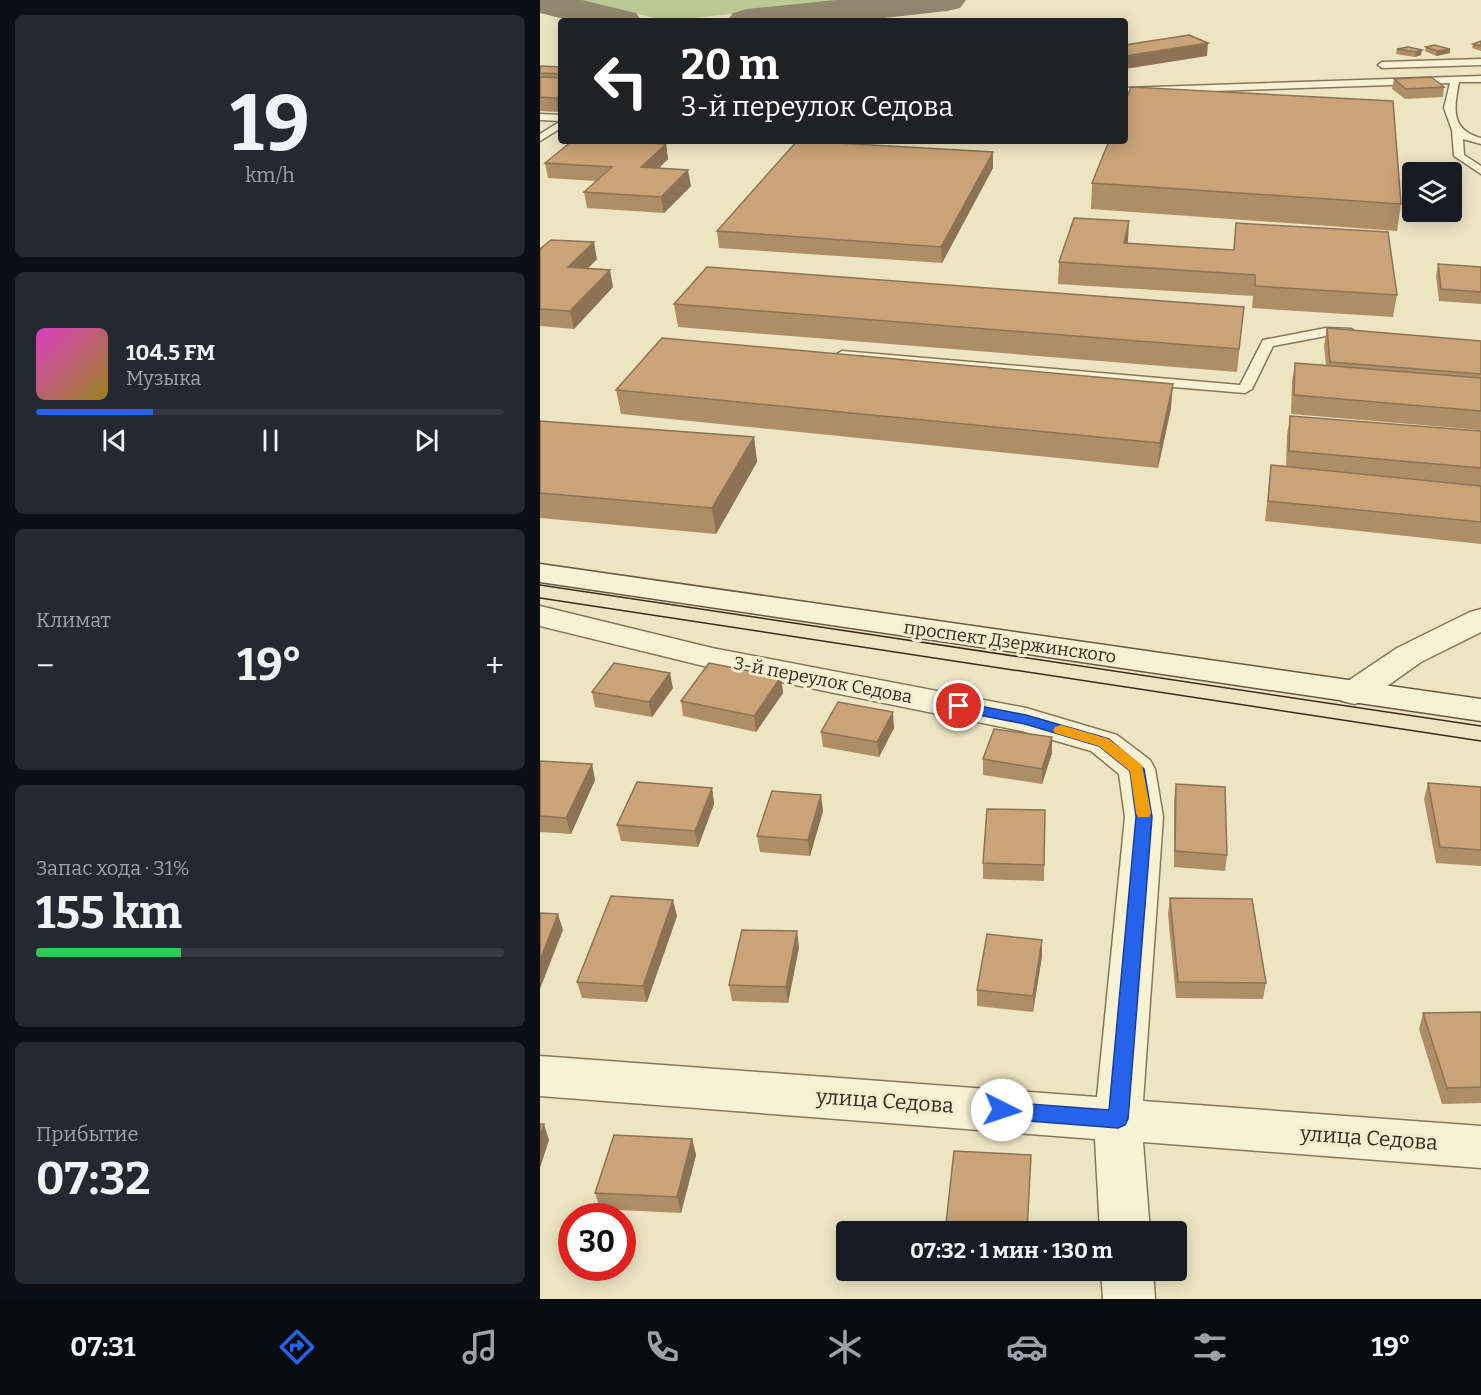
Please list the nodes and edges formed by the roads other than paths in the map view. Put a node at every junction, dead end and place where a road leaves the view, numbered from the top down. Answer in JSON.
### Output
{"nodes":[{"id":1,"x":1481,"y":62,"type":"edge"},
{"id":2,"x":1382,"y":65,"type":"dead end"},
{"id":3,"x":1481,"y":79,"type":"edge"},
{"id":4,"x":1455,"y":80,"type":"junction"},
{"id":5,"x":1128,"y":91,"type":"edge"},
{"id":6,"x":540,"y":117,"type":"edge"},
{"id":7,"x":558,"y":118,"type":"edge"},
{"id":8,"x":558,"y":126,"type":"edge"},
{"id":9,"x":1457,"y":130,"type":"junction"},
{"id":10,"x":540,"y":138,"type":"edge"},
{"id":11,"x":1481,"y":141,"type":"edge"},
{"id":12,"x":1481,"y":171,"type":"edge"},
{"id":13,"x":1362,"y":334,"type":"edge"},
{"id":14,"x":828,"y":353,"type":"edge"},
{"id":15,"x":540,"y":573,"type":"edge"},
{"id":16,"x":540,"y":616,"type":"edge"},
{"id":17,"x":1481,"y":619,"type":"edge"},
{"id":18,"x":1354,"y":693,"type":"junction"},
{"id":19,"x":1481,"y":711,"type":"edge"},
{"id":20,"x":540,"y":1076,"type":"edge"},
{"id":21,"x":1118,"y":1119,"type":"junction"},
{"id":22,"x":1481,"y":1147,"type":"edge"},
{"id":23,"x":1124,"y":1221,"type":"edge"},
{"id":24,"x":1128,"y":1281,"type":"edge"},
{"id":25,"x":1129,"y":1299,"type":"edge"}],
"edges":[{"from":1,"to":2,"type":"lane"},
{"from":3,"to":4,"type":"lane"},
{"from":4,"to":5,"type":"lane"},
{"from":4,"to":9,"type":"lane"},
{"from":6,"to":7,"type":"lane"},
{"from":8,"to":10,"type":"lane"},
{"from":9,"to":11,"type":"lane"},
{"from":9,"to":12,"type":"lane"},
{"from":13,"to":14,"type":"lane"},
{"from":15,"to":18,"type":"street","name":"проспект Дзержинского"},
{"from":16,"to":21,"type":"street","name":"3-й переулок Седова"},
{"from":17,"to":18,"type":"street"},
{"from":18,"to":19,"type":"street","name":"проспект Дзержинского"},
{"from":20,"to":21,"type":"street","name":"улица Седова"},
{"from":21,"to":22,"type":"street","name":"улица Седова"},
{"from":21,"to":23,"type":"street","name":"3-й переулок Седова"},
{"from":24,"to":25,"type":"street"}]}
